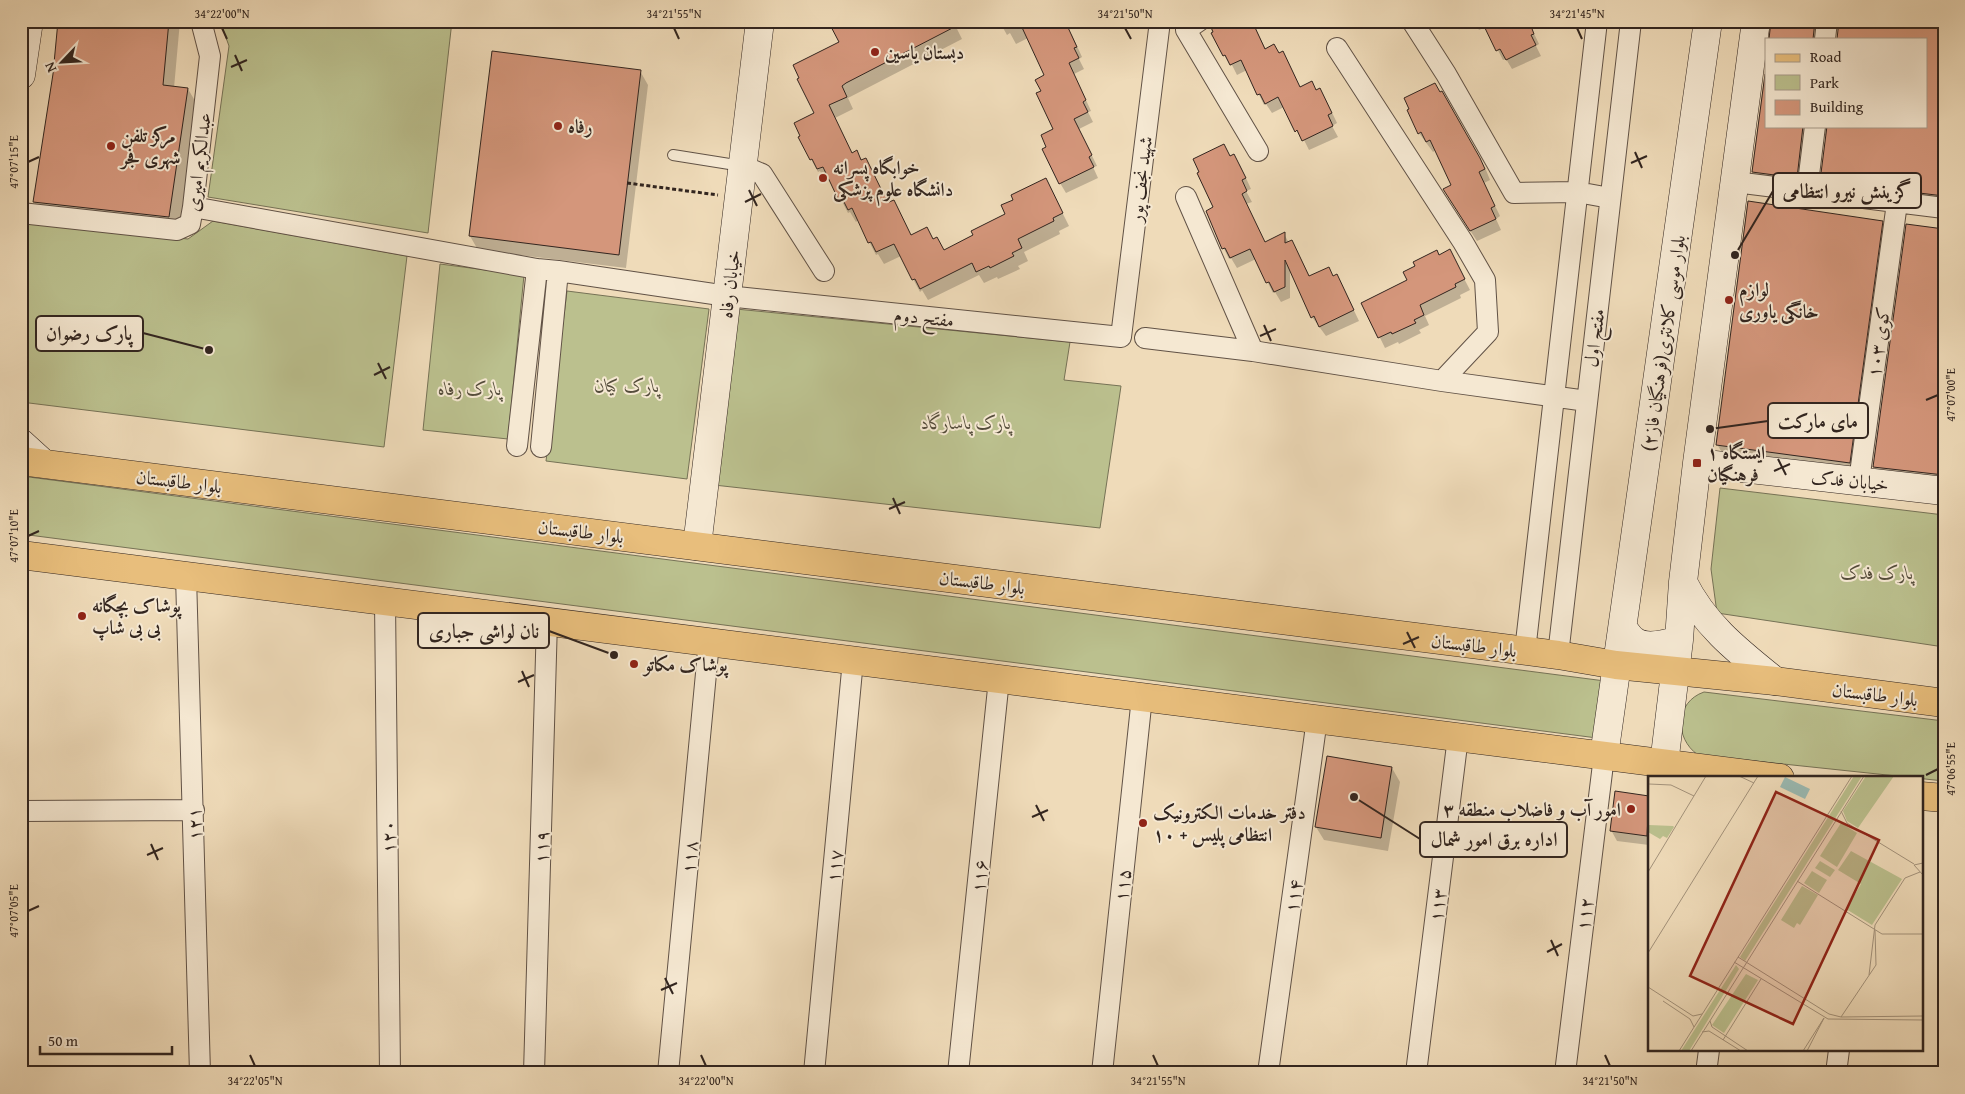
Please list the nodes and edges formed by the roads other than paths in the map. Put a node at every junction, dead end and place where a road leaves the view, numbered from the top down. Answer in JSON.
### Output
{"nodes":[{"id":1,"x":29,"y":21,"type":"edge"},
{"id":2,"x":201,"y":21,"type":"edge"},
{"id":3,"x":760,"y":21,"type":"edge"},
{"id":4,"x":1160,"y":21,"type":"edge"},
{"id":5,"x":1199,"y":21,"type":"edge"},
{"id":6,"x":1412,"y":21,"type":"edge"},
{"id":7,"x":1597,"y":21,"type":"edge"},
{"id":8,"x":1630,"y":21,"type":"edge"},
{"id":9,"x":1708,"y":21,"type":"edge"},
{"id":10,"x":1756,"y":21,"type":"edge"},
{"id":11,"x":1827,"y":21,"type":"edge"},
{"id":12,"x":1825,"y":38,"type":"edge"},
{"id":13,"x":1337,"y":48,"type":"dead end"},
{"id":14,"x":21,"y":75,"type":"edge"},
{"id":15,"x":1815,"y":128,"type":"edge"},
{"id":16,"x":1258,"y":151,"type":"dead end"},
{"id":17,"x":673,"y":155,"type":"dead end"},
{"id":18,"x":743,"y":166,"type":"junction"},
{"id":19,"x":1735,"y":182,"type":"junction"},
{"id":20,"x":1807,"y":191,"type":"junction"},
{"id":21,"x":1577,"y":192,"type":"junction"},
{"id":22,"x":1186,"y":197,"type":"dead end"},
{"id":23,"x":1610,"y":198,"type":"junction"},
{"id":24,"x":1897,"y":203,"type":"junction"},
{"id":25,"x":193,"y":207,"type":"junction"},
{"id":26,"x":1944,"y":208,"type":"edge"},
{"id":27,"x":21,"y":213,"type":"edge"},
{"id":28,"x":536,"y":269,"type":"junction"},
{"id":29,"x":558,"y":271,"type":"junction"},
{"id":30,"x":824,"y":271,"type":"dead end"},
{"id":31,"x":727,"y":296,"type":"junction"},
{"id":32,"x":1120,"y":338,"type":"joint"},
{"id":33,"x":1145,"y":338,"type":"dead end"},
{"id":34,"x":1253,"y":351,"type":"junction"},
{"id":35,"x":1442,"y":381,"type":"junction"},
{"id":36,"x":1554,"y":398,"type":"junction"},
{"id":37,"x":1587,"y":401,"type":"junction"},
{"id":38,"x":21,"y":443,"type":"edge"},
{"id":39,"x":517,"y":446,"type":"dead end"},
{"id":40,"x":541,"y":448,"type":"dead end"},
{"id":41,"x":32,"y":462,"type":"edge"},
{"id":42,"x":1697,"y":463,"type":"junction"},
{"id":43,"x":1859,"y":481,"type":"junction"},
{"id":44,"x":1944,"y":491,"type":"edge"},
{"id":45,"x":697,"y":546,"type":"junction"},
{"id":46,"x":21,"y":555,"type":"edge"},
{"id":47,"x":186,"y":576,"type":"junction"},
{"id":48,"x":1683,"y":582,"type":"junction"},
{"id":49,"x":385,"y":601,"type":"junction"},
{"id":50,"x":546,"y":621,"type":"junction"},
{"id":51,"x":1623,"y":628,"type":"junction"},
{"id":52,"x":1679,"y":640,"type":"junction"},
{"id":53,"x":709,"y":642,"type":"junction"},
{"id":54,"x":1525,"y":651,"type":"junction"},
{"id":55,"x":1558,"y":655,"type":"junction"},
{"id":56,"x":854,"y":660,"type":"junction"},
{"id":57,"x":1616,"y":665,"type":"junction"},
{"id":58,"x":1676,"y":671,"type":"junction"},
{"id":59,"x":999,"y":679,"type":"junction"},
{"id":60,"x":1775,"y":681,"type":"junction"},
{"id":61,"x":1142,"y":697,"type":"junction"},
{"id":62,"x":1944,"y":703,"type":"edge"},
{"id":63,"x":1317,"y":719,"type":"junction"},
{"id":64,"x":1458,"y":737,"type":"junction"},
{"id":65,"x":1604,"y":756,"type":"junction"},
{"id":66,"x":1664,"y":764,"type":"junction"},
{"id":67,"x":1747,"y":776,"type":"edge"},
{"id":68,"x":1922,"y":796,"type":"edge"},
{"id":69,"x":1944,"y":798,"type":"edge"},
{"id":70,"x":21,"y":810,"type":"edge"},
{"id":71,"x":194,"y":810,"type":"junction"},
{"id":72,"x":1709,"y":1052,"type":"edge"},
{"id":73,"x":1839,"y":1052,"type":"edge"},
{"id":74,"x":200,"y":1073,"type":"edge"},
{"id":75,"x":390,"y":1073,"type":"edge"},
{"id":76,"x":534,"y":1073,"type":"edge"},
{"id":77,"x":668,"y":1073,"type":"edge"},
{"id":78,"x":814,"y":1073,"type":"edge"},
{"id":79,"x":958,"y":1073,"type":"edge"},
{"id":80,"x":1102,"y":1073,"type":"edge"},
{"id":81,"x":1268,"y":1073,"type":"edge"},
{"id":82,"x":1416,"y":1073,"type":"edge"},
{"id":83,"x":1565,"y":1073,"type":"edge"},
{"id":84,"x":1706,"y":1073,"type":"edge"},
{"id":85,"x":1836,"y":1073,"type":"edge"}],
"edges":[{"from":1,"to":14,"type":"main road"},
{"from":2,"to":25,"type":"street","name":"عبدالکریم امیری"},
{"from":3,"to":18,"type":"main road","name":"خیابان رفاه"},
{"from":4,"to":32,"type":"street","name":"شهید نجف پور"},
{"from":5,"to":16,"type":"street"},
{"from":6,"to":21,"type":"street"},
{"from":7,"to":21,"type":"street","name":"مفتح اول"},
{"from":8,"to":23,"type":"street","name":"مفتح اول"},
{"from":9,"to":51,"type":"main road","name":"بلوار موسی کلانتری(فرهنگیان فاز۲)"},
{"from":10,"to":19,"type":"main road"},
{"from":11,"to":12,"type":"street"},
{"from":13,"to":35,"type":"street"},
{"from":15,"to":20,"type":"street"},
{"from":17,"to":18,"type":"lane"},
{"from":18,"to":30,"type":"street"},
{"from":18,"to":31,"type":"main road","name":"خیابان رفاه"},
{"from":19,"to":20,"type":"street"},
{"from":19,"to":42,"type":"main road"},
{"from":20,"to":24,"type":"street"},
{"from":21,"to":23,"type":"street"},
{"from":21,"to":36,"type":"street","name":"مفتح اول"},
{"from":22,"to":34,"type":"street"},
{"from":23,"to":37,"type":"street","name":"مفتح اول"},
{"from":24,"to":26,"type":"street"},
{"from":24,"to":43,"type":"street","name":"کوی ۱۰۳"},
{"from":25,"to":27,"type":"street","name":"عبدالکریم امیری"},
{"from":25,"to":28,"type":"street","name":"مفتح دوم"},
{"from":28,"to":29,"type":"street","name":"مفتح دوم"},
{"from":28,"to":39,"type":"street"},
{"from":29,"to":31,"type":"street","name":"مفتح دوم"},
{"from":29,"to":40,"type":"street"},
{"from":31,"to":32,"type":"street","name":"مفتح دوم"},
{"from":31,"to":45,"type":"main road","name":"خیابان رفاه"},
{"from":33,"to":34,"type":"street"},
{"from":34,"to":35,"type":"street"},
{"from":35,"to":36,"type":"street"},
{"from":36,"to":37,"type":"street"},
{"from":36,"to":54,"type":"street","name":"مفتح اول"},
{"from":37,"to":55,"type":"street","name":"مفتح اول"},
{"from":38,"to":41,"type":"main road"},
{"from":41,"to":45,"type":"main road","name":"بلوار طاقبستان"},
{"from":42,"to":43,"type":"main road","name":"خیابان فدک"},
{"from":42,"to":48,"type":"main road"},
{"from":43,"to":44,"type":"main road","name":"خیابان فدک"},
{"from":45,"to":54,"type":"main road","name":"بلوار طاقبستان"},
{"from":46,"to":47,"type":"main road"},
{"from":47,"to":49,"type":"main road"},
{"from":47,"to":71,"type":"street","name":"۱۲۱"},
{"from":48,"to":52,"type":"main road"},
{"from":48,"to":60,"type":"main road"},
{"from":49,"to":50,"type":"main road"},
{"from":49,"to":75,"type":"street","name":"۱۲۰"},
{"from":50,"to":53,"type":"main road"},
{"from":50,"to":76,"type":"street","name":"۱۱۹"},
{"from":51,"to":52,"type":"main road"},
{"from":51,"to":57,"type":"main road","name":"بلوار موسی کلانتری(فرهنگیان فاز۲)"},
{"from":52,"to":58,"type":"main road"},
{"from":53,"to":56,"type":"main road"},
{"from":53,"to":77,"type":"street","name":"۱۱۸"},
{"from":54,"to":55,"type":"main road","name":"بلوار طاقبستان"},
{"from":55,"to":57,"type":"main road","name":"بلوار طاقبستان"},
{"from":56,"to":59,"type":"main road"},
{"from":56,"to":78,"type":"street","name":"۱۱۷"},
{"from":57,"to":58,"type":"main road","name":"بلوار طاقبستان"},
{"from":57,"to":65,"type":"main road","name":"بلوار موسی کلانتری(فرهنگیان فاز۲)"},
{"from":58,"to":60,"type":"main road","name":"بلوار طاقبستان"},
{"from":58,"to":66,"type":"main road"},
{"from":59,"to":61,"type":"main road"},
{"from":59,"to":79,"type":"street","name":"۱۱۶"},
{"from":60,"to":62,"type":"main road","name":"بلوار طاقبستان"},
{"from":61,"to":63,"type":"main road"},
{"from":61,"to":80,"type":"street","name":"۱۱۵"},
{"from":63,"to":64,"type":"main road"},
{"from":63,"to":81,"type":"street","name":"۱۱۴"},
{"from":64,"to":65,"type":"main road"},
{"from":64,"to":82,"type":"street","name":"۱۱۳"},
{"from":65,"to":66,"type":"main road"},
{"from":65,"to":83,"type":"street","name":"۱۱۲"},
{"from":66,"to":67,"type":"main road"},
{"from":68,"to":69,"type":"main road"},
{"from":70,"to":71,"type":"street"},
{"from":71,"to":74,"type":"street","name":"۱۲۱"},
{"from":72,"to":84,"type":"street"},
{"from":73,"to":85,"type":"street"}]}
